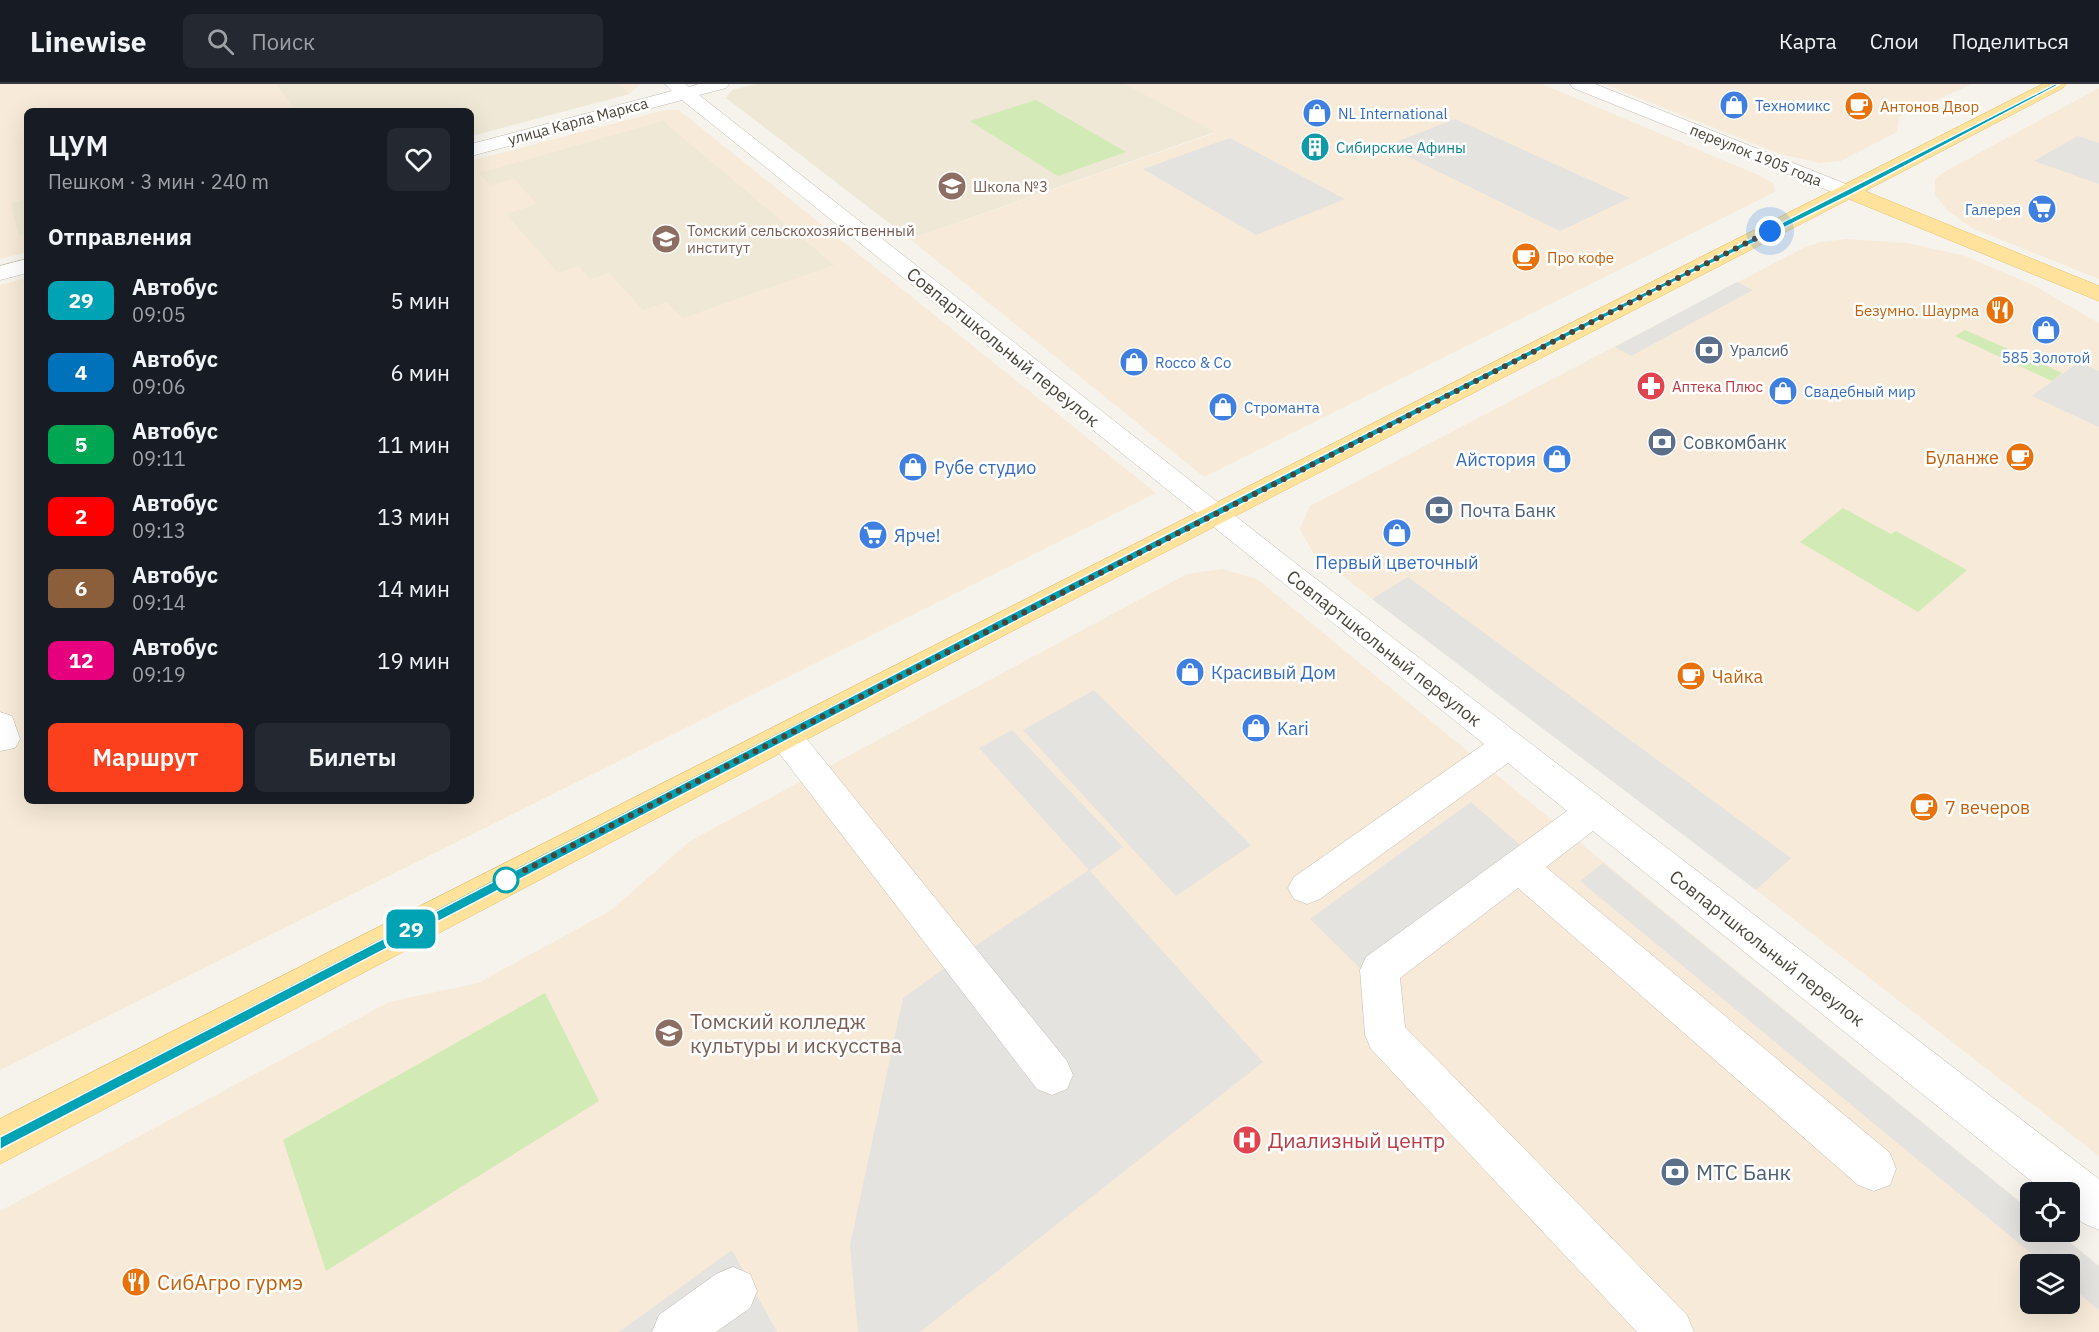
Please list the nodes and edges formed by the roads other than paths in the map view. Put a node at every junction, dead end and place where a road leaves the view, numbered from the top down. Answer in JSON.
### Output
{"nodes":[{"id":1,"x":720,"y":84,"type":"edge"},
{"id":2,"x":1579,"y":84,"type":"edge"},
{"id":3,"x":2057,"y":84,"type":"edge"},
{"id":4,"x":679,"y":89,"type":"edge"},
{"id":5,"x":474,"y":149,"type":"edge"},
{"id":6,"x":1850,"y":192,"type":"junction"},
{"id":7,"x":24,"y":267,"type":"edge"},
{"id":8,"x":0,"y":273,"type":"edge"},
{"id":9,"x":2099,"y":294,"type":"edge"},
{"id":10,"x":1215,"y":515,"type":"junction"},
{"id":11,"x":785,"y":736,"type":"junction"},
{"id":12,"x":1508,"y":745,"type":"junction"},
{"id":13,"x":1593,"y":811,"type":"junction"},
{"id":14,"x":1519,"y":867,"type":"junction"},
{"id":15,"x":1306,"y":888,"type":"dead end"},
{"id":16,"x":1052,"y":1075,"type":"dead end"},
{"id":17,"x":0,"y":1142,"type":"edge"},
{"id":18,"x":1874,"y":1169,"type":"dead end"},
{"id":19,"x":2099,"y":1207,"type":"edge"},
{"id":20,"x":733,"y":1292,"type":"dead end"},
{"id":21,"x":676,"y":1332,"type":"edge"},
{"id":22,"x":1670,"y":1332,"type":"edge"}],
"edges":[{"from":1,"to":4,"type":"street","name":"улица Карла Маркса"},
{"from":2,"to":6,"type":"street","name":"переулок 1905 года"},
{"from":3,"to":6,"type":"main road"},
{"from":4,"to":5,"type":"street","name":"улица Карла Маркса"},
{"from":4,"to":10,"type":"street","name":"Совпартшкольный переулок"},
{"from":6,"to":9,"type":"main road","name":"переулок 1905 года"},
{"from":6,"to":10,"type":"main road"},
{"from":7,"to":8,"type":"street"},
{"from":10,"to":11,"type":"main road"},
{"from":10,"to":12,"type":"street","name":"Совпартшкольный переулок"},
{"from":11,"to":16,"type":"street"},
{"from":11,"to":17,"type":"main road"},
{"from":12,"to":13,"type":"street","name":"Совпартшкольный переулок"},
{"from":12,"to":15,"type":"street"},
{"from":13,"to":14,"type":"street"},
{"from":13,"to":19,"type":"street","name":"Совпартшкольный переулок"},
{"from":14,"to":18,"type":"street"},
{"from":14,"to":22,"type":"street"},
{"from":20,"to":21,"type":"street"}]}
